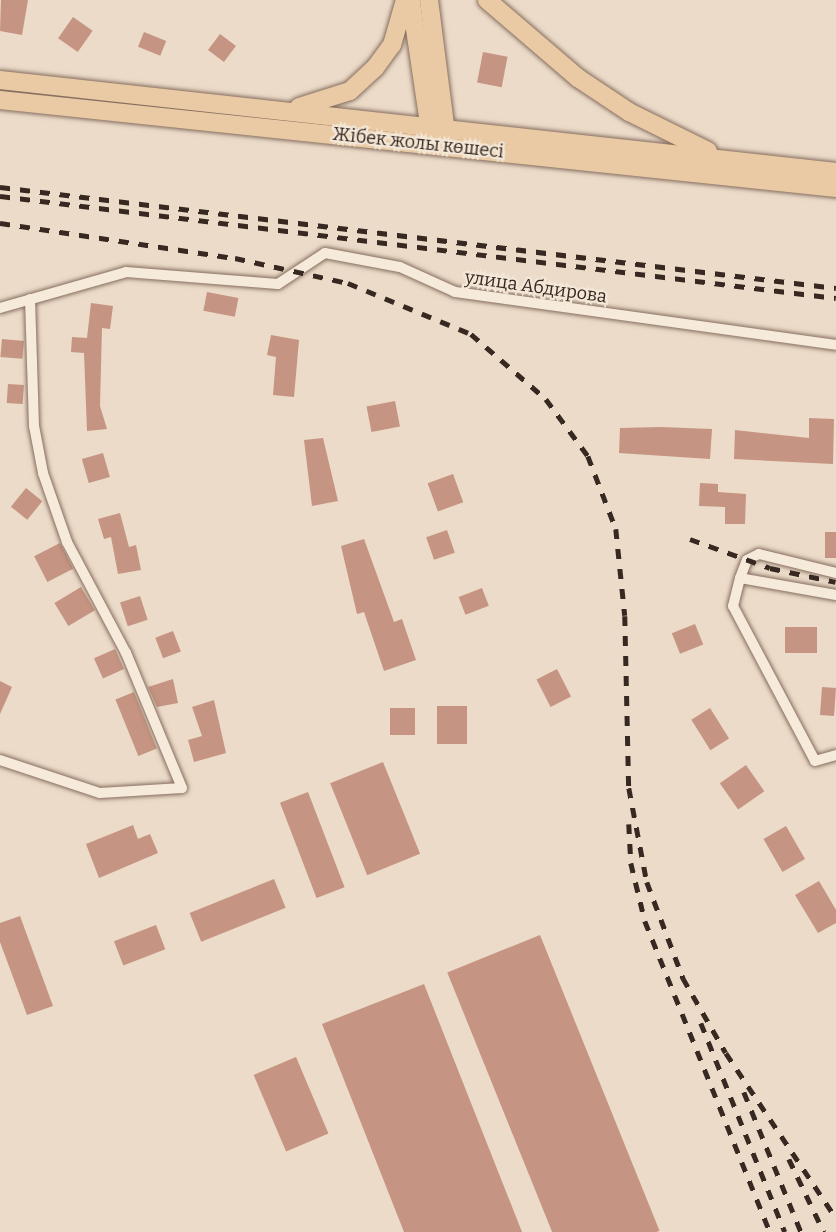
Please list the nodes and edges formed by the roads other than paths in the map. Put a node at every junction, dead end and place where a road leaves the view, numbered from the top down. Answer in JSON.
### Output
{"nodes":[{"id":1,"x":405,"y":0,"type":"edge"},
{"id":2,"x":411,"y":0,"type":"edge"},
{"id":3,"x":429,"y":0,"type":"edge"},
{"id":4,"x":487,"y":0,"type":"edge"},
{"id":5,"x":0,"y":80,"type":"edge"},
{"id":6,"x":0,"y":99,"type":"edge"},
{"id":7,"x":267,"y":110,"type":"junction"},
{"id":8,"x":439,"y":137,"type":"junction"},
{"id":9,"x":747,"y":162,"type":"junction"},
{"id":10,"x":836,"y":172,"type":"edge"},
{"id":11,"x":836,"y":188,"type":"edge"},
{"id":12,"x":30,"y":299,"type":"junction"},
{"id":13,"x":0,"y":308,"type":"edge"},
{"id":14,"x":836,"y":345,"type":"edge"},
{"id":15,"x":836,"y":573,"type":"edge"},
{"id":16,"x":740,"y":578,"type":"junction"},
{"id":17,"x":836,"y":595,"type":"edge"},
{"id":18,"x":836,"y":755,"type":"edge"},
{"id":19,"x":0,"y":760,"type":"edge"}],
"edges":[{"from":1,"to":7,"type":"main road"},
{"from":2,"to":8,"type":"main road"},
{"from":3,"to":8,"type":"main road"},
{"from":4,"to":9,"type":"main road"},
{"from":5,"to":7,"type":"main road"},
{"from":6,"to":8,"type":"main road","name":"Жібек жолы көшесі"},
{"from":7,"to":8,"type":"main road"},
{"from":8,"to":9,"type":"main road"},
{"from":8,"to":11,"type":"main road","name":"Жібек жолы көшесі"},
{"from":9,"to":10,"type":"main road"},
{"from":12,"to":13,"type":"street","name":"улица Абдирова"},
{"from":12,"to":14,"type":"street","name":"улица Абдирова"},
{"from":12,"to":19,"type":"street"},
{"from":15,"to":16,"type":"street"},
{"from":16,"to":17,"type":"street"},
{"from":16,"to":18,"type":"street"}]}
